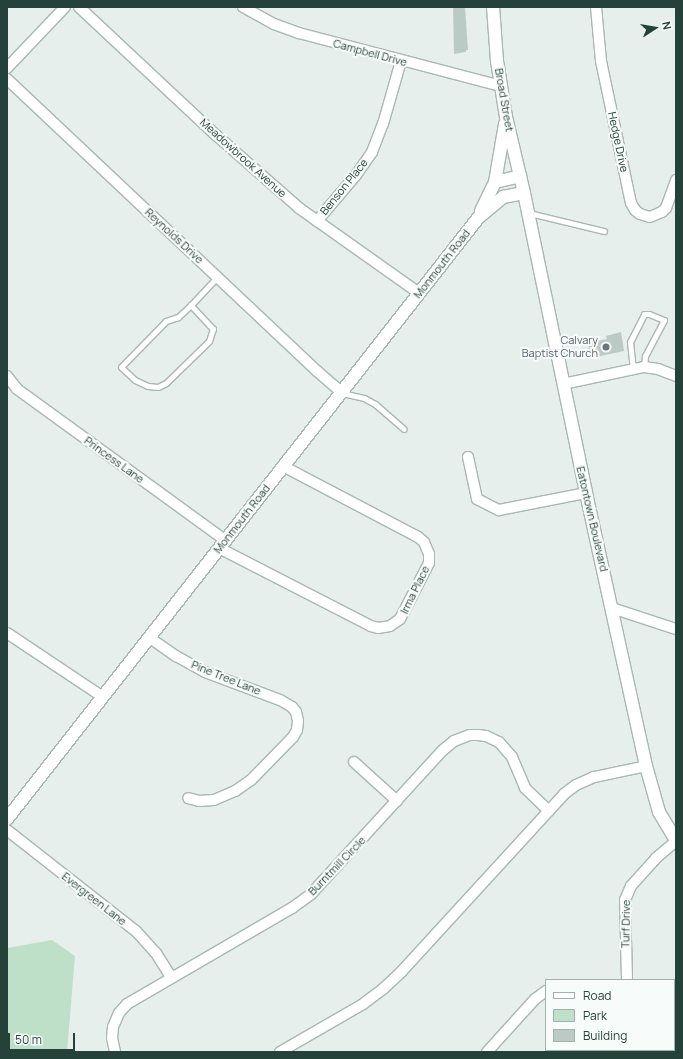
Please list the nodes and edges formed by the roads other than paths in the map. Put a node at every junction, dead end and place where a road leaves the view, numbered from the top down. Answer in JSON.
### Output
{"nodes":[{"id":1,"x":65,"y":7,"type":"edge"},
{"id":2,"x":80,"y":7,"type":"edge"},
{"id":3,"x":243,"y":7,"type":"edge"},
{"id":4,"x":493,"y":7,"type":"edge"},
{"id":5,"x":596,"y":7,"type":"edge"},
{"id":6,"x":400,"y":61,"type":"junction"},
{"id":7,"x":7,"y":68,"type":"edge"},
{"id":8,"x":7,"y":79,"type":"edge"},
{"id":9,"x":501,"y":86,"type":"junction"},
{"id":10,"x":506,"y":117,"type":"junction"},
{"id":11,"x":520,"y":176,"type":"junction"},
{"id":12,"x":676,"y":180,"type":"edge"},
{"id":13,"x":495,"y":182,"type":"junction"},
{"id":14,"x":524,"y":193,"type":"junction"},
{"id":15,"x":528,"y":213,"type":"junction"},
{"id":16,"x":478,"y":218,"type":"junction"},
{"id":17,"x":316,"y":221,"type":"junction"},
{"id":18,"x":604,"y":231,"type":"dead end"},
{"id":19,"x":217,"y":278,"type":"junction"},
{"id":20,"x":419,"y":293,"type":"junction"},
{"id":21,"x":191,"y":305,"type":"junction"},
{"id":22,"x":644,"y":367,"type":"junction"},
{"id":23,"x":633,"y":370,"type":"junction"},
{"id":24,"x":7,"y":376,"type":"edge"},
{"id":25,"x":676,"y":376,"type":"edge"},
{"id":26,"x":563,"y":384,"type":"junction"},
{"id":27,"x":342,"y":393,"type":"junction"},
{"id":28,"x":404,"y":429,"type":"dead end"},
{"id":29,"x":468,"y":457,"type":"dead end"},
{"id":30,"x":283,"y":466,"type":"junction"},
{"id":31,"x":586,"y":493,"type":"junction"},
{"id":32,"x":222,"y":544,"type":"junction"},
{"id":33,"x":612,"y":608,"type":"junction"},
{"id":34,"x":676,"y":629,"type":"edge"},
{"id":35,"x":7,"y":633,"type":"edge"},
{"id":36,"x":150,"y":638,"type":"junction"},
{"id":37,"x":103,"y":697,"type":"junction"},
{"id":38,"x":354,"y":762,"type":"dead end"},
{"id":39,"x":646,"y":766,"type":"junction"},
{"id":40,"x":188,"y":798,"type":"dead end"},
{"id":41,"x":397,"y":801,"type":"junction"},
{"id":42,"x":549,"y":811,"type":"junction"},
{"id":43,"x":7,"y":819,"type":"edge"},
{"id":44,"x":7,"y":830,"type":"edge"},
{"id":45,"x":676,"y":840,"type":"edge"},
{"id":46,"x":171,"y":977,"type":"junction"},
{"id":47,"x":626,"y":979,"type":"edge"},
{"id":48,"x":545,"y":992,"type":"edge"},
{"id":49,"x":115,"y":1052,"type":"edge"},
{"id":50,"x":280,"y":1052,"type":"edge"},
{"id":51,"x":487,"y":1052,"type":"edge"}],
"edges":[{"from":1,"to":7,"type":"street"},
{"from":2,"to":17,"type":"street","name":"Meadowbrook Avenue"},
{"from":3,"to":6,"type":"street","name":"Campbell Drive"},
{"from":4,"to":9,"type":"main road","name":"Broad Street"},
{"from":5,"to":12,"type":"street","name":"Hedge Drive"},
{"from":6,"to":9,"type":"street","name":"Campbell Drive"},
{"from":6,"to":17,"type":"street","name":"Benson Place"},
{"from":8,"to":19,"type":"street","name":"Reynolds Drive"},
{"from":9,"to":10,"type":"main road","name":"Broad Street"},
{"from":10,"to":11,"type":"main road","name":"Broad Street"},
{"from":10,"to":13,"type":"main road","name":"Monmouth Road"},
{"from":11,"to":13,"type":"main road"},
{"from":11,"to":14,"type":"main road","name":"Broad Street"},
{"from":13,"to":16,"type":"main road","name":"Monmouth Road"},
{"from":14,"to":15,"type":"main road","name":"Eatontown Boulevard"},
{"from":14,"to":16,"type":"main road","name":"Monmouth Road"},
{"from":15,"to":18,"type":"lane"},
{"from":15,"to":26,"type":"main road","name":"Eatontown Boulevard"},
{"from":16,"to":20,"type":"main road","name":"Monmouth Road"},
{"from":17,"to":20,"type":"street","name":"Meadowbrook Avenue"},
{"from":19,"to":21,"type":"lane"},
{"from":19,"to":27,"type":"street","name":"Reynolds Drive"},
{"from":20,"to":27,"type":"main road","name":"Monmouth Road"},
{"from":21,"to":21,"type":"lane"},
{"from":22,"to":23,"type":"street"},
{"from":22,"to":23,"type":"lane"},
{"from":22,"to":25,"type":"street"},
{"from":23,"to":26,"type":"street"},
{"from":24,"to":32,"type":"street","name":"Princess Lane"},
{"from":26,"to":31,"type":"main road","name":"Eatontown Boulevard"},
{"from":27,"to":28,"type":"lane"},
{"from":27,"to":30,"type":"main road","name":"Monmouth Road"},
{"from":29,"to":31,"type":"street"},
{"from":30,"to":32,"type":"main road","name":"Monmouth Road"},
{"from":30,"to":32,"type":"street","name":"Irma Place"},
{"from":31,"to":33,"type":"main road","name":"Eatontown Boulevard"},
{"from":32,"to":36,"type":"main road","name":"Monmouth Road"},
{"from":33,"to":34,"type":"street"},
{"from":33,"to":39,"type":"main road","name":"Eatontown Boulevard"},
{"from":35,"to":37,"type":"street"},
{"from":36,"to":37,"type":"main road","name":"Monmouth Road"},
{"from":36,"to":40,"type":"street","name":"Pine Tree Lane"},
{"from":37,"to":43,"type":"main road","name":"Monmouth Road"},
{"from":38,"to":41,"type":"street"},
{"from":39,"to":42,"type":"street"},
{"from":39,"to":45,"type":"main road","name":"Eatontown Boulevard"},
{"from":41,"to":42,"type":"street","name":"Burntmill Circle"},
{"from":41,"to":46,"type":"street","name":"Burntmill Circle"},
{"from":42,"to":50,"type":"street"},
{"from":44,"to":46,"type":"street","name":"Evergreen Lane"},
{"from":45,"to":47,"type":"street","name":"Turf Drive"},
{"from":46,"to":49,"type":"street","name":"Burntmill Circle"},
{"from":48,"to":51,"type":"street"}]}
